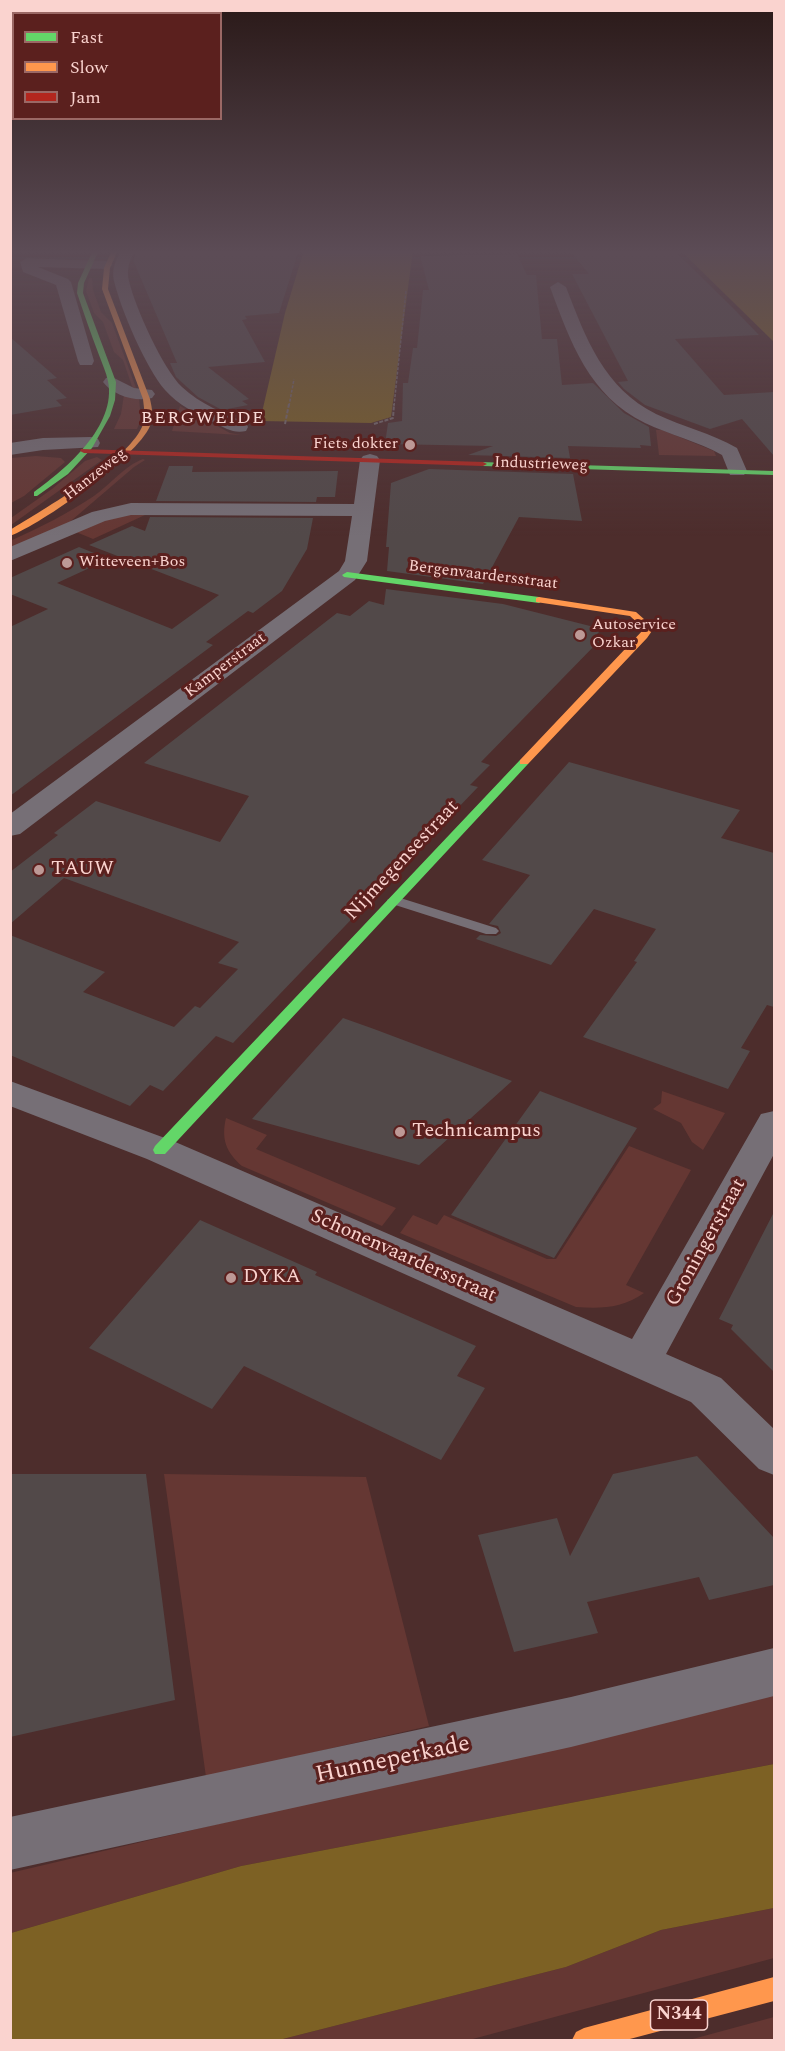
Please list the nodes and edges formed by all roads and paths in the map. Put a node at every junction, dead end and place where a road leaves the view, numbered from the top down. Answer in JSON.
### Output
{"nodes":[{"id":1,"x":82,"y":346,"type":"edge"},
{"id":2,"x":98,"y":346,"type":"edge"},
{"id":3,"x":127,"y":346,"type":"edge"},
{"id":4,"x":148,"y":346,"type":"edge"},
{"id":5,"x":400,"y":346,"type":"edge"},
{"id":6,"x":582,"y":346,"type":"edge"},
{"id":7,"x":86,"y":361,"type":"dead end"},
{"id":8,"x":294,"y":379,"type":"dead end"},
{"id":9,"x":112,"y":382,"type":"junction"},
{"id":10,"x":146,"y":394,"type":"junction"},
{"id":11,"x":285,"y":424,"type":"dead end"},
{"id":12,"x":374,"y":424,"type":"dead end"},
{"id":13,"x":239,"y":427,"type":"dead end"},
{"id":14,"x":87,"y":447,"type":"junction"},
{"id":15,"x":131,"y":448,"type":"junction"},
{"id":16,"x":10,"y":449,"type":"edge"},
{"id":17,"x":10,"y":455,"type":"edge"},
{"id":18,"x":370,"y":460,"type":"junction"},
{"id":19,"x":737,"y":471,"type":"junction"},
{"id":20,"x":774,"y":472,"type":"edge"},
{"id":21,"x":30,"y":500,"type":"dead end"},
{"id":22,"x":361,"y":510,"type":"junction"},
{"id":23,"x":10,"y":534,"type":"edge"},
{"id":24,"x":10,"y":555,"type":"edge"},
{"id":25,"x":347,"y":575,"type":"junction"},
{"id":26,"x":615,"y":610,"type":"joint"},
{"id":27,"x":10,"y":828,"type":"edge"},
{"id":28,"x":394,"y":900,"type":"junction"},
{"id":29,"x":491,"y":931,"type":"dead end"},
{"id":30,"x":10,"y":1094,"type":"edge"},
{"id":31,"x":774,"y":1123,"type":"edge"},
{"id":32,"x":160,"y":1150,"type":"junction"},
{"id":33,"x":640,"y":1362,"type":"junction"},
{"id":34,"x":774,"y":1456,"type":"edge"},
{"id":35,"x":774,"y":1672,"type":"edge"},
{"id":36,"x":10,"y":1844,"type":"edge"},
{"id":37,"x":774,"y":1989,"type":"edge"},
{"id":38,"x":584,"y":2040,"type":"edge"}],
"edges":[{"from":1,"to":7,"type":"street"},
{"from":2,"to":9,"type":"main road","name":"Hanzeweg"},
{"from":3,"to":10,"type":"main road","name":"Hanzeweg"},
{"from":4,"to":13,"type":"street"},
{"from":5,"to":12,"type":"path"},
{"from":6,"to":19,"type":"street"},
{"from":8,"to":11,"type":"path"},
{"from":9,"to":10,"type":"street"},
{"from":9,"to":14,"type":"main road","name":"Hanzeweg"},
{"from":10,"to":15,"type":"main road","name":"Hanzeweg"},
{"from":14,"to":15,"type":"main road","name":"Industrieweg"},
{"from":14,"to":16,"type":"street"},
{"from":14,"to":17,"type":"street"},
{"from":14,"to":21,"type":"main road","name":"Hanzeweg"},
{"from":15,"to":18,"type":"main road","name":"Industrieweg"},
{"from":15,"to":23,"type":"main road","name":"Hanzeweg"},
{"from":18,"to":19,"type":"main road","name":"Industrieweg"},
{"from":18,"to":22,"type":"street"},
{"from":19,"to":20,"type":"main road","name":"Industrieweg"},
{"from":22,"to":24,"type":"street","name":"Hanzeweg"},
{"from":22,"to":25,"type":"street"},
{"from":25,"to":26,"type":"main road","name":"Bergenvaardersstraat"},
{"from":25,"to":27,"type":"street","name":"Kamperstraat"},
{"from":26,"to":28,"type":"main road","name":"Nijmegensestraat"},
{"from":28,"to":29,"type":"lane"},
{"from":28,"to":32,"type":"main road","name":"Nijmegensestraat"},
{"from":30,"to":32,"type":"street","name":"Schonenvaardersstraat"},
{"from":31,"to":33,"type":"street","name":"Groningerstraat"},
{"from":32,"to":33,"type":"street","name":"Schonenvaardersstraat"},
{"from":33,"to":34,"type":"street","name":"Schonenvaardersstraat"},
{"from":35,"to":36,"type":"street","name":"Hunneperkade"},
{"from":37,"to":38,"type":"main road","number":"N344"}]}
